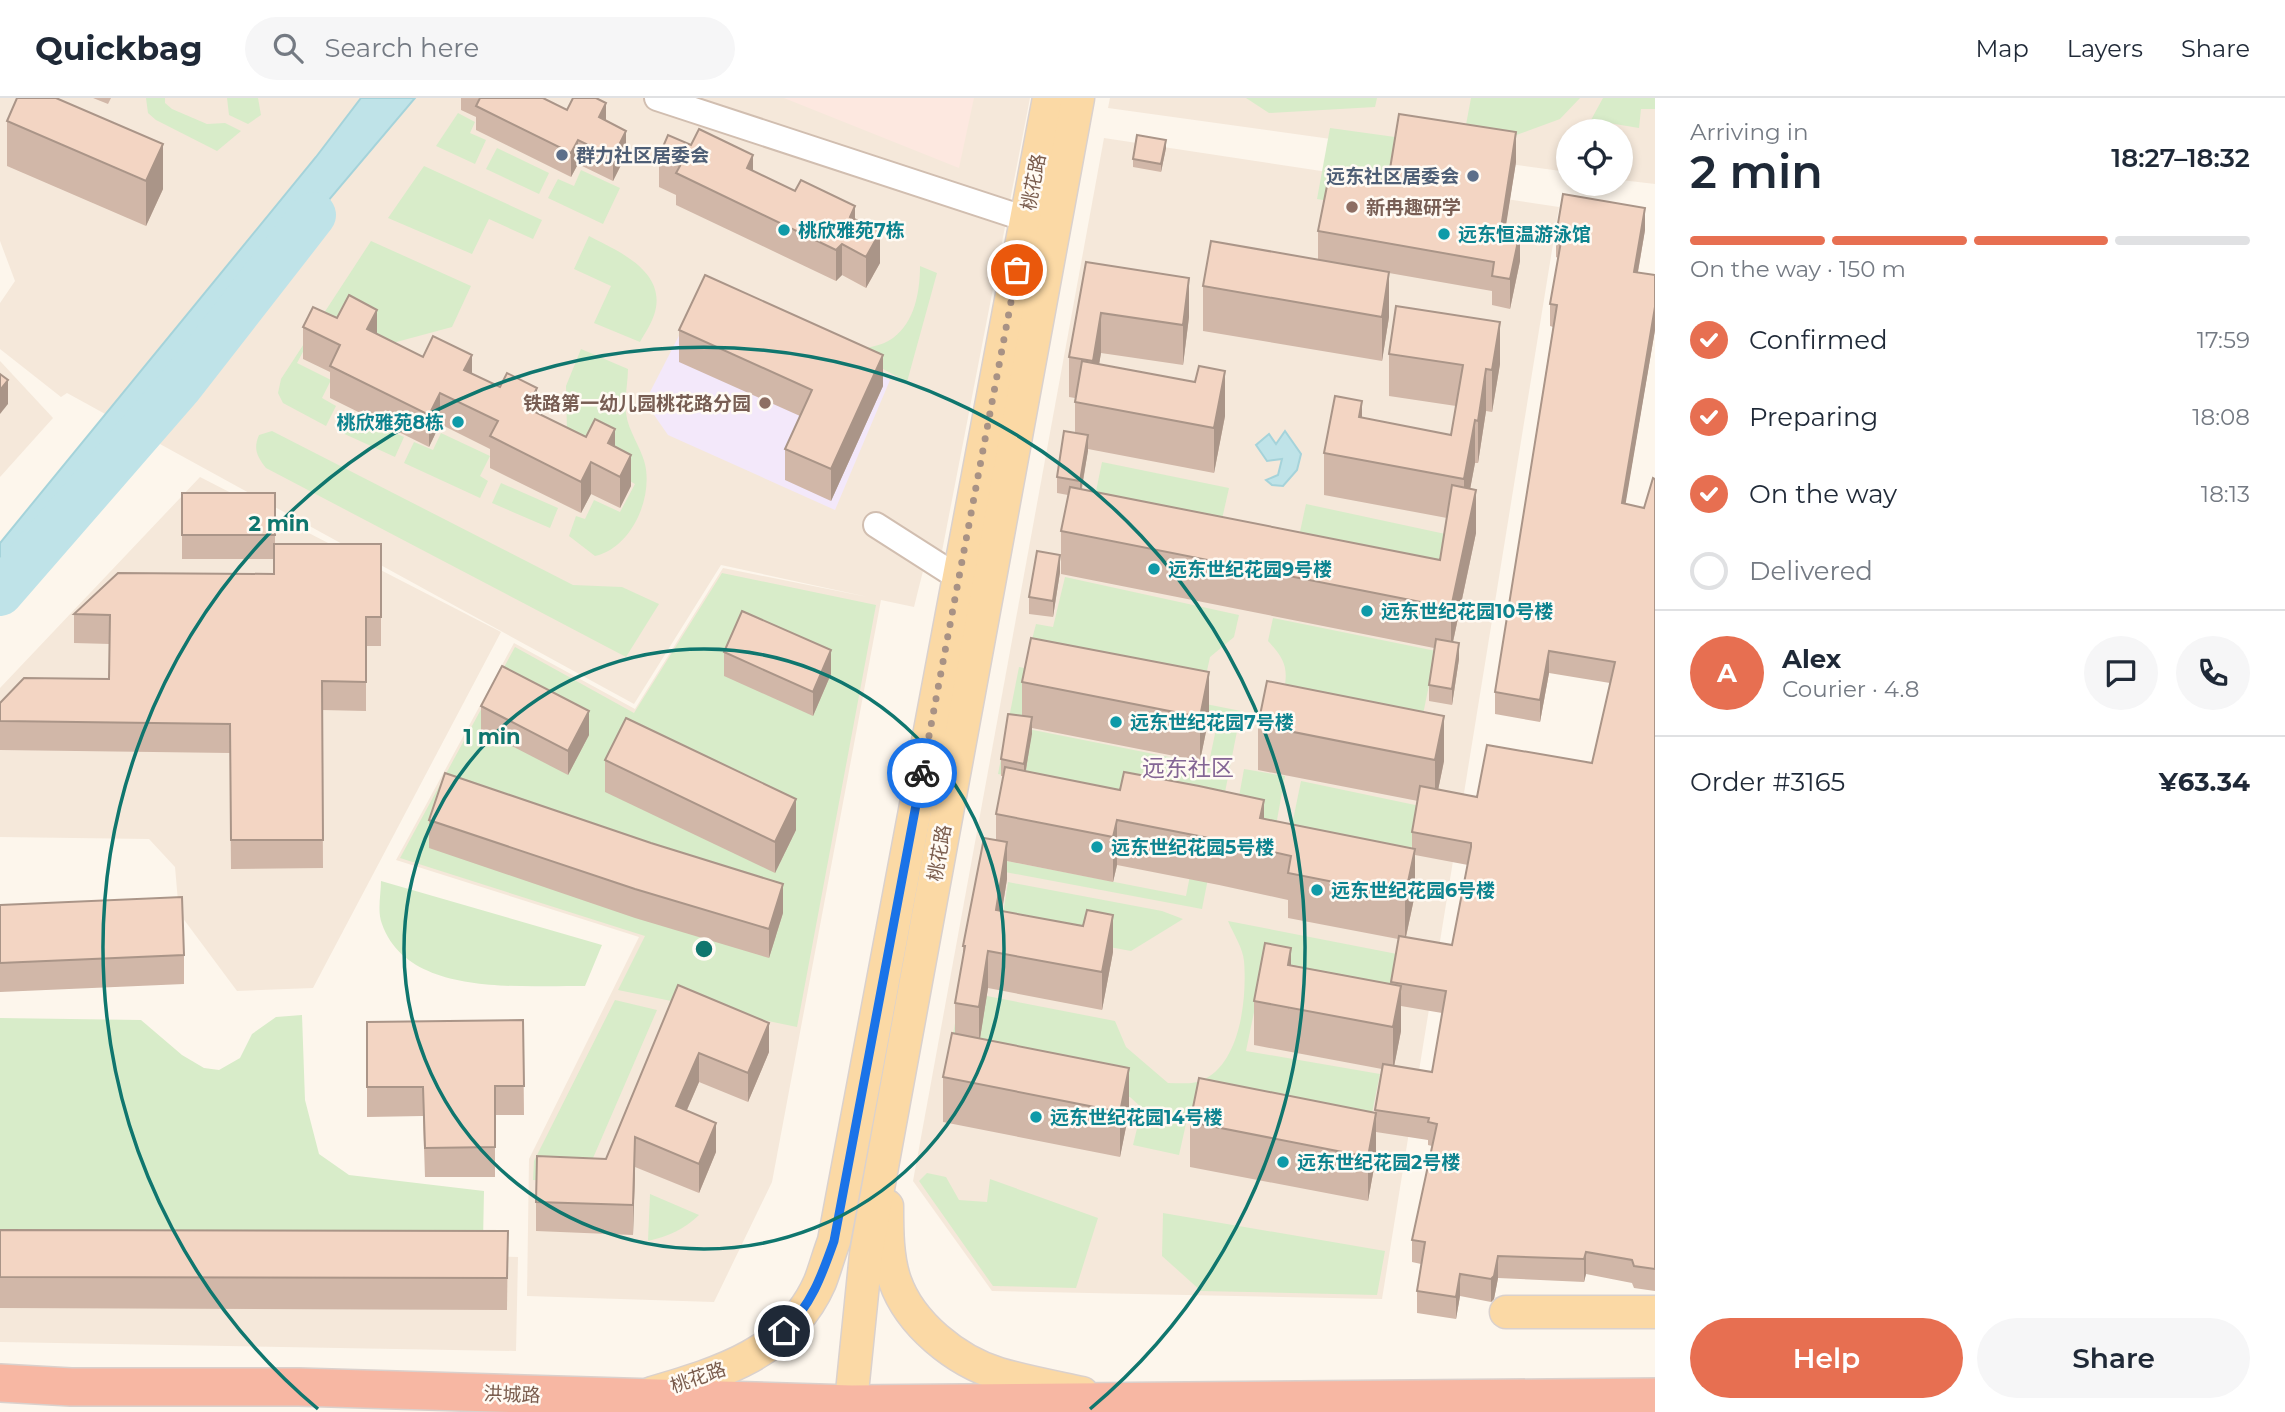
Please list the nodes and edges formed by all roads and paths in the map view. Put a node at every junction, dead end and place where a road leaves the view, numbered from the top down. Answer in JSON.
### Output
{"nodes":[{"id":1,"x":657,"y":98,"type":"edge"},
{"id":2,"x":1049,"y":98,"type":"edge"},
{"id":3,"x":1078,"y":98,"type":"edge"},
{"id":4,"x":1027,"y":219,"type":"junction"},
{"id":5,"x":876,"y":525,"type":"dead end"},
{"id":6,"x":959,"y":578,"type":"junction"},
{"id":7,"x":885,"y":1149,"type":"junction"},
{"id":8,"x":1506,"y":1312,"type":"dead end"},
{"id":9,"x":1655,"y":1312,"type":"edge"},
{"id":10,"x":0,"y":1383,"type":"edge"},
{"id":11,"x":1655,"y":1397,"type":"edge"},
{"id":12,"x":636,"y":1398,"type":"junction"},
{"id":13,"x":1118,"y":1402,"type":"junction"},
{"id":14,"x":848,"y":1410,"type":"edge"}],
"edges":[{"from":1,"to":4,"type":"street"},
{"from":2,"to":4,"type":"main road","name":"桃花路"},
{"from":3,"to":7,"type":"main road","name":"桃花路"},
{"from":4,"to":6,"type":"main road","name":"桃花路"},
{"from":5,"to":6,"type":"street"},
{"from":6,"to":12,"type":"main road","name":"桃花路"},
{"from":7,"to":13,"type":"main road"},
{"from":7,"to":14,"type":"main road","name":"桃花路"},
{"from":8,"to":9,"type":"main road"},
{"from":10,"to":12,"type":"highway","name":"洪城路"},
{"from":11,"to":13,"type":"highway","name":"洪城路"},
{"from":12,"to":14,"type":"highway","name":"洪城路"},
{"from":13,"to":14,"type":"highway","name":"洪城路"}]}
